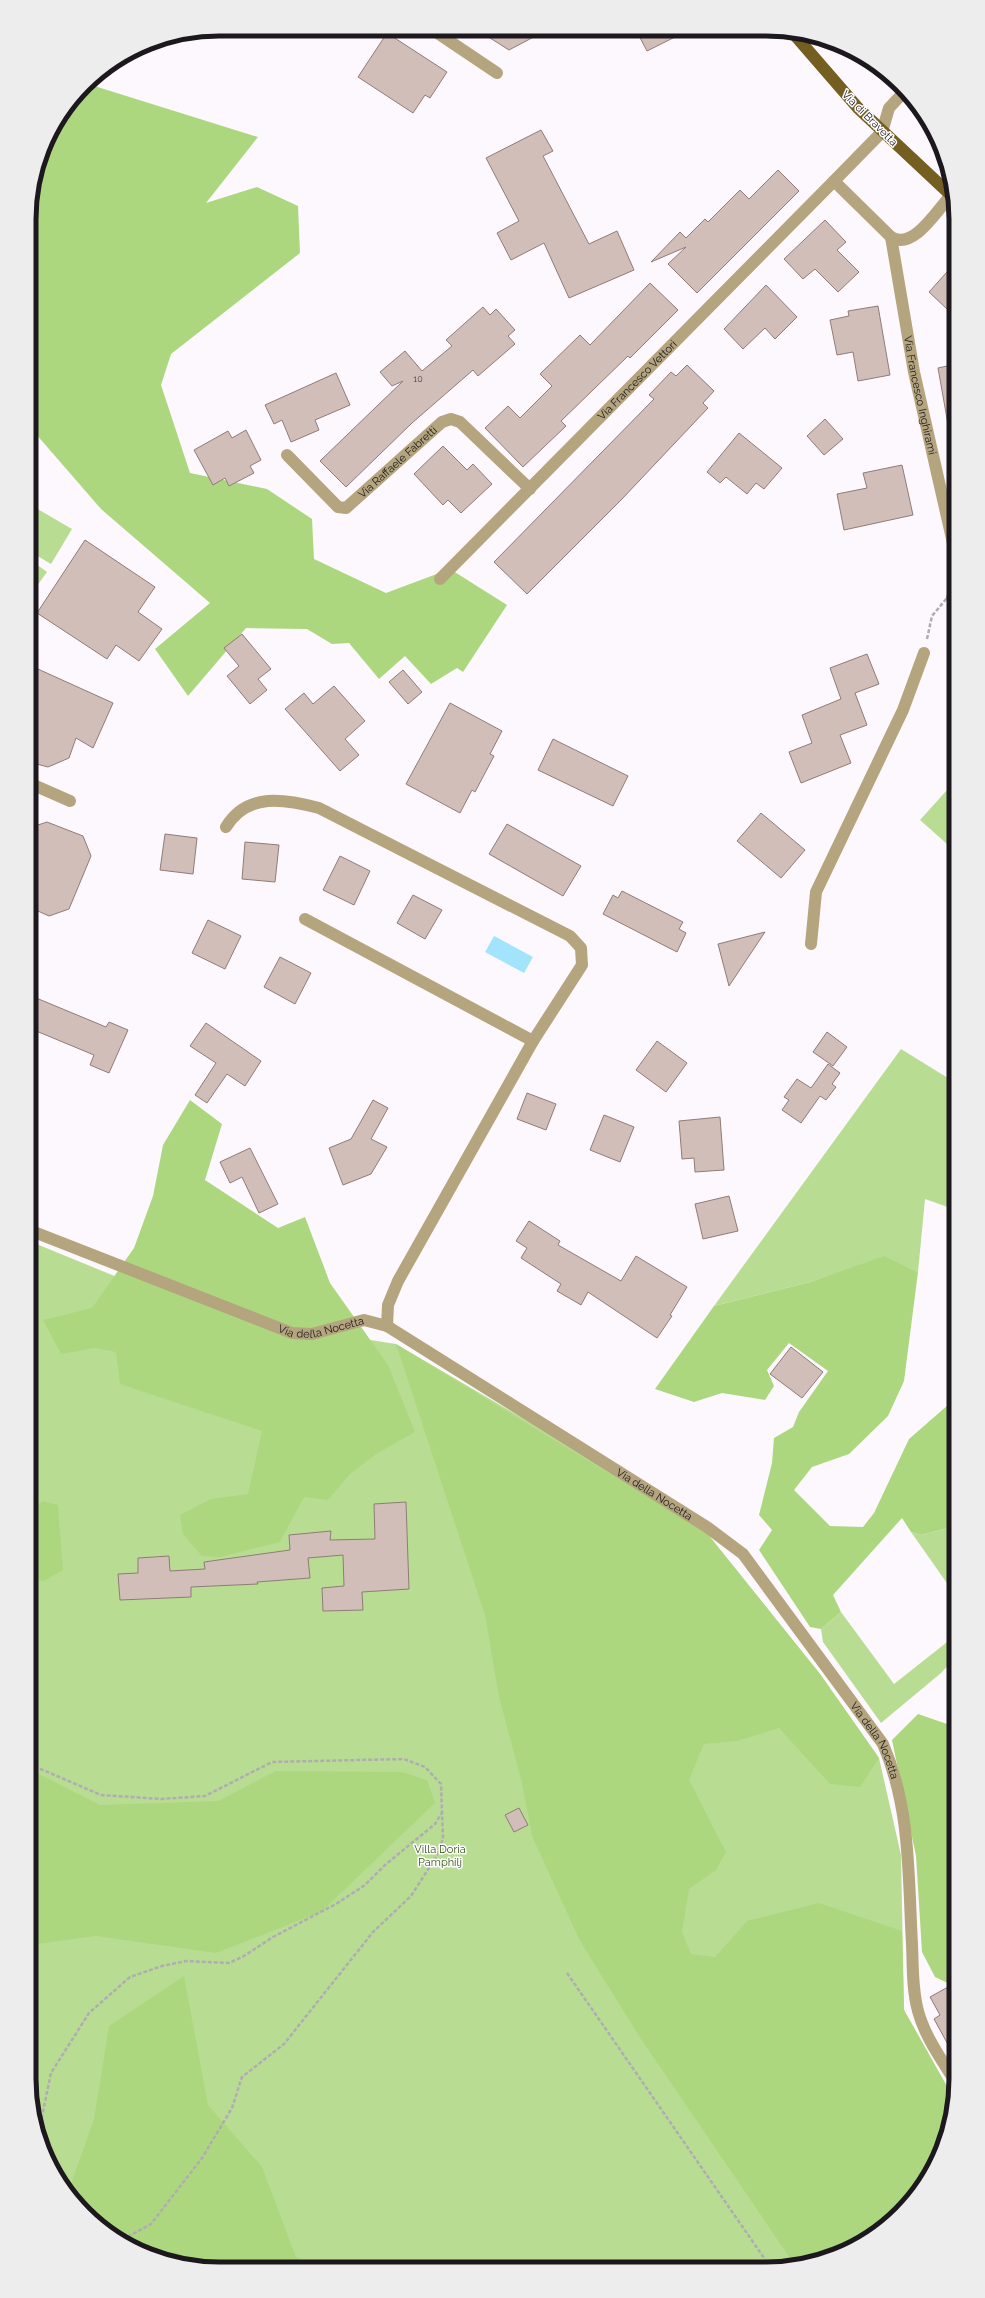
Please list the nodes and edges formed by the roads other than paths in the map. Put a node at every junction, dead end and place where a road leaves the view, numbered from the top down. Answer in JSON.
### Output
{"nodes":[{"id":1,"x":442,"y":36,"type":"edge"},
{"id":2,"x":799,"y":40,"type":"edge"},
{"id":3,"x":497,"y":73,"type":"dead end"},
{"id":4,"x":901,"y":95,"type":"edge"},
{"id":5,"x":882,"y":132,"type":"junction"},
{"id":6,"x":834,"y":181,"type":"junction"},
{"id":7,"x":946,"y":191,"type":"edge"},
{"id":8,"x":948,"y":200,"type":"edge"},
{"id":9,"x":891,"y":237,"type":"junction"},
{"id":10,"x":287,"y":455,"type":"dead end"},
{"id":11,"x":530,"y":489,"type":"junction"},
{"id":12,"x":949,"y":526,"type":"edge"},
{"id":13,"x":440,"y":579,"type":"dead end"},
{"id":14,"x":924,"y":653,"type":"road end"},
{"id":15,"x":36,"y":786,"type":"edge"},
{"id":16,"x":70,"y":801,"type":"dead end"},
{"id":17,"x":226,"y":827,"type":"dead end"},
{"id":18,"x":305,"y":919,"type":"dead end"},
{"id":19,"x":811,"y":944,"type":"dead end"},
{"id":20,"x":533,"y":1041,"type":"junction"},
{"id":21,"x":36,"y":1233,"type":"edge"},
{"id":22,"x":387,"y":1326,"type":"junction"},
{"id":23,"x":949,"y":2071,"type":"edge"}],
"edges":[{"from":1,"to":3,"type":"street"},
{"from":2,"to":5,"type":"main road","name":"Via di Bravetta"},
{"from":4,"to":5,"type":"street"},
{"from":5,"to":6,"type":"street","name":"Via Francesco Vettori"},
{"from":5,"to":7,"type":"main road","name":"Via di Bravetta"},
{"from":6,"to":9,"type":"street"},
{"from":6,"to":11,"type":"street","name":"Via Francesco Vettori"},
{"from":8,"to":9,"type":"street"},
{"from":9,"to":12,"type":"street","name":"Via Francesco Inghirami"},
{"from":10,"to":11,"type":"street","name":"Via Raffaele Fabretti"},
{"from":11,"to":13,"type":"street","name":"Via Francesco Vettori"},
{"from":14,"to":19,"type":"street"},
{"from":15,"to":16,"type":"street"},
{"from":17,"to":20,"type":"street"},
{"from":18,"to":20,"type":"street"},
{"from":20,"to":22,"type":"street"},
{"from":21,"to":22,"type":"street","name":"Via della Nocetta"},
{"from":22,"to":23,"type":"street","name":"Via della Nocetta"}]}
